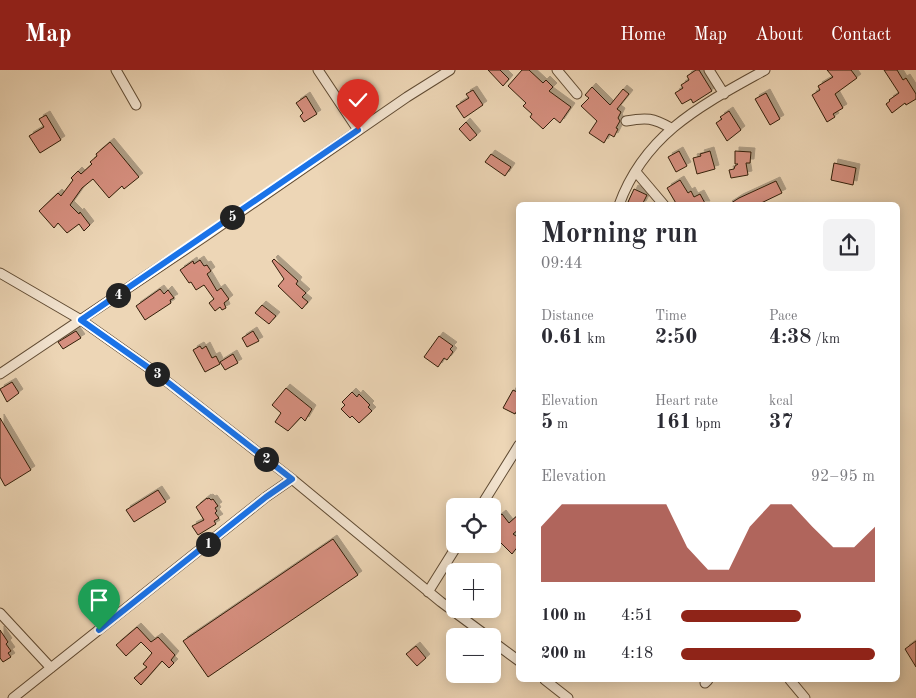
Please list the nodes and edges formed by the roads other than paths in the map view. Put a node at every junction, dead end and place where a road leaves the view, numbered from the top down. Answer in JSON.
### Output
{"nodes":[{"id":1,"x":116,"y":70,"type":"edge"},
{"id":2,"x":318,"y":70,"type":"edge"},
{"id":3,"x":450,"y":70,"type":"edge"},
{"id":4,"x":557,"y":70,"type":"edge"},
{"id":5,"x":709,"y":70,"type":"edge"},
{"id":6,"x":765,"y":70,"type":"edge"},
{"id":7,"x":577,"y":94,"type":"dead end"},
{"id":8,"x":724,"y":94,"type":"junction"},
{"id":9,"x":136,"y":104,"type":"dead end"},
{"id":10,"x":626,"y":121,"type":"dead end"},
{"id":11,"x":671,"y":128,"type":"junction"},
{"id":12,"x":358,"y":130,"type":"junction"},
{"id":13,"x":636,"y":172,"type":"junction"},
{"id":14,"x":620,"y":202,"type":"edge"},
{"id":15,"x":661,"y":202,"type":"edge"},
{"id":16,"x":0,"y":274,"type":"edge"},
{"id":17,"x":81,"y":320,"type":"junction"},
{"id":18,"x":0,"y":374,"type":"edge"},
{"id":19,"x":516,"y":451,"type":"edge"},
{"id":20,"x":292,"y":479,"type":"junction"},
{"id":21,"x":486,"y":498,"type":"edge"},
{"id":22,"x":452,"y":553,"type":"edge"},
{"id":23,"x":428,"y":592,"type":"junction"},
{"id":24,"x":0,"y":613,"type":"edge"},
{"id":25,"x":475,"y":628,"type":"edge"},
{"id":26,"x":501,"y":647,"type":"edge"},
{"id":27,"x":516,"y":658,"type":"edge"},
{"id":28,"x":51,"y":668,"type":"junction"},
{"id":29,"x":548,"y":682,"type":"edge"},
{"id":30,"x":792,"y":682,"type":"edge"},
{"id":31,"x":13,"y":698,"type":"edge"},
{"id":32,"x":568,"y":698,"type":"edge"},
{"id":33,"x":805,"y":698,"type":"edge"}],
"edges":[{"from":1,"to":9,"type":"street"},
{"from":2,"to":12,"type":"street"},
{"from":3,"to":12,"type":"street"},
{"from":4,"to":7,"type":"street"},
{"from":5,"to":8,"type":"street"},
{"from":6,"to":8,"type":"street"},
{"from":8,"to":11,"type":"street"},
{"from":10,"to":11,"type":"street"},
{"from":11,"to":13,"type":"street"},
{"from":12,"to":17,"type":"street"},
{"from":13,"to":14,"type":"street"},
{"from":13,"to":15,"type":"street"},
{"from":16,"to":17,"type":"street"},
{"from":17,"to":18,"type":"street"},
{"from":17,"to":20,"type":"street"},
{"from":19,"to":21,"type":"street"},
{"from":20,"to":23,"type":"street"},
{"from":20,"to":28,"type":"street"},
{"from":22,"to":23,"type":"street"},
{"from":23,"to":25,"type":"street"},
{"from":24,"to":28,"type":"street"},
{"from":26,"to":27,"type":"street"},
{"from":28,"to":31,"type":"street"},
{"from":29,"to":32,"type":"street"},
{"from":30,"to":33,"type":"street"}]}
